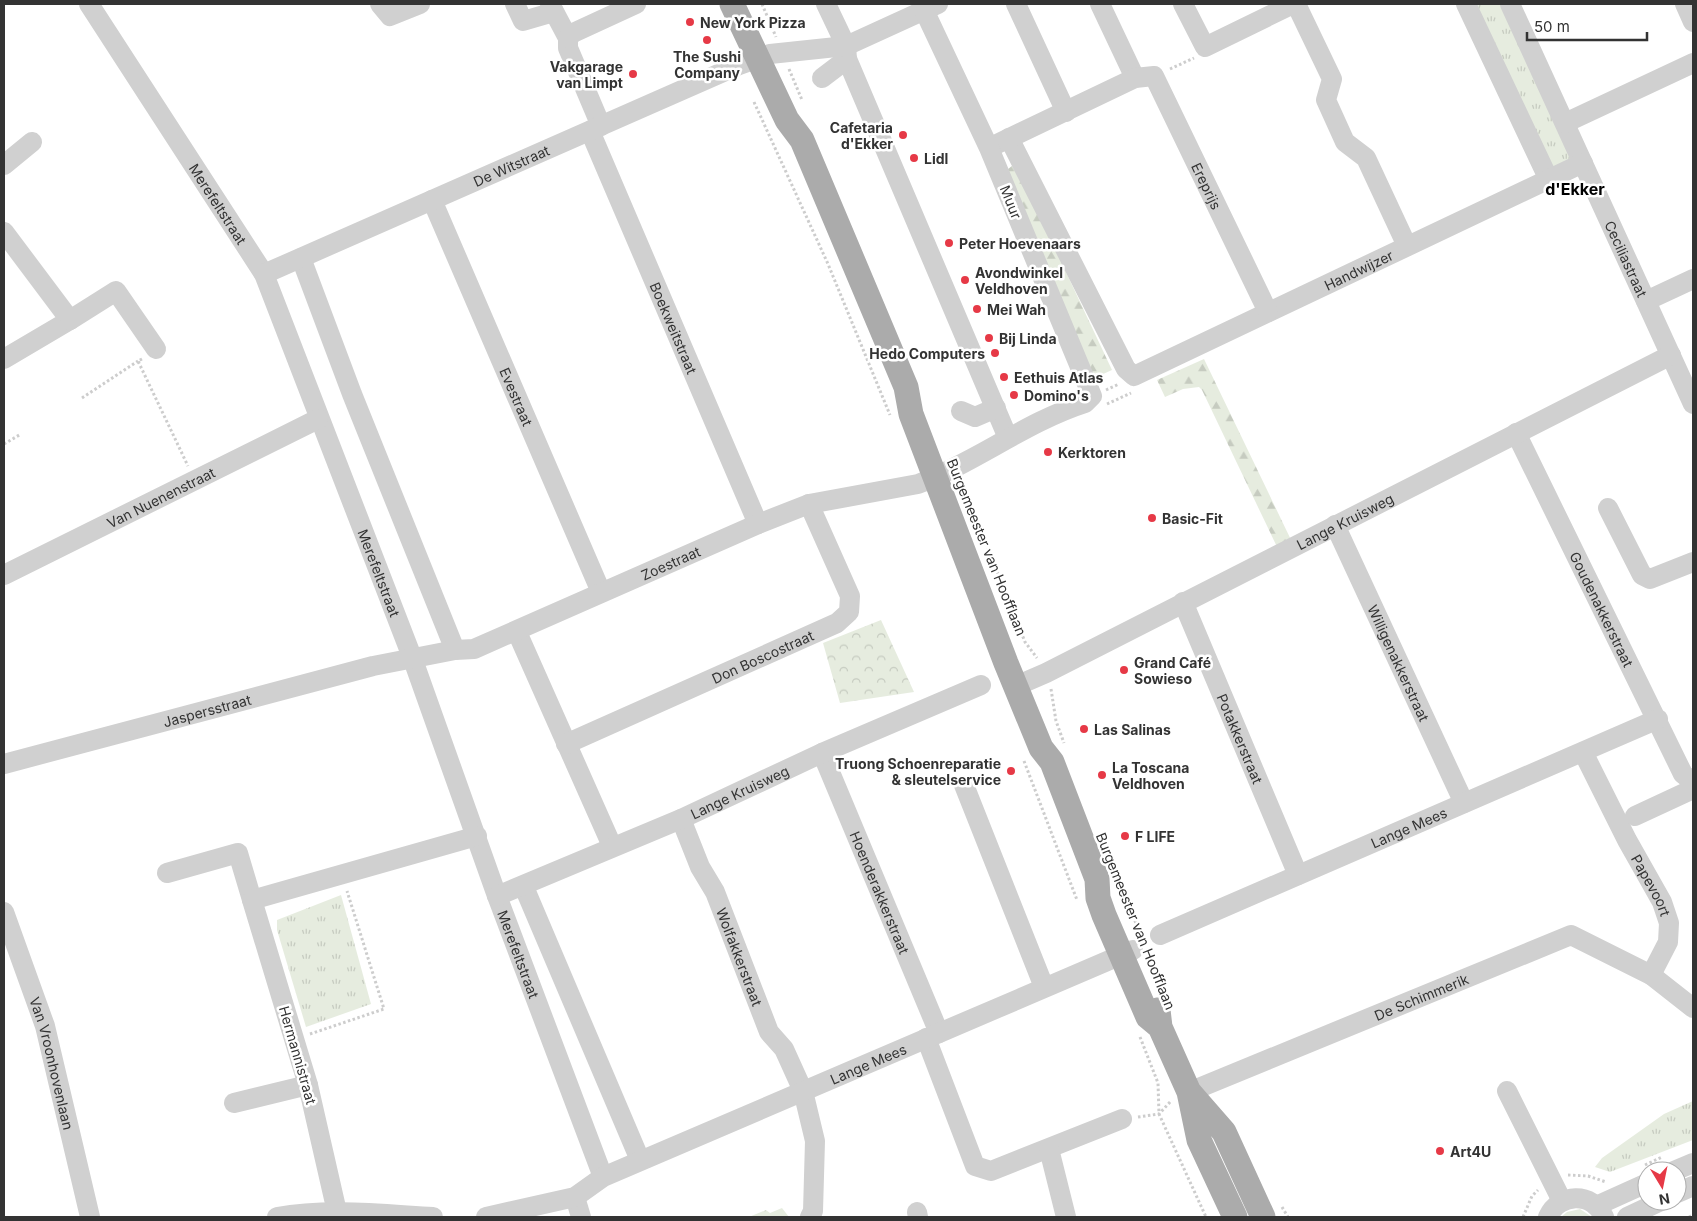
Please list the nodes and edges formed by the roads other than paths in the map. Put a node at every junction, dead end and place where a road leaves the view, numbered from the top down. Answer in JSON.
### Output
{"nodes":[{"id":1,"x":89,"y":4,"type":"edge"},
{"id":2,"x":380,"y":4,"type":"edge"},
{"id":3,"x":420,"y":4,"type":"edge"},
{"id":4,"x":515,"y":4,"type":"edge"},
{"id":5,"x":636,"y":4,"type":"edge"},
{"id":6,"x":732,"y":4,"type":"edge"},
{"id":7,"x":750,"y":4,"type":"edge"},
{"id":8,"x":826,"y":4,"type":"edge"},
{"id":9,"x":1016,"y":4,"type":"edge"},
{"id":10,"x":1100,"y":4,"type":"edge"},
{"id":11,"x":1182,"y":4,"type":"edge"},
{"id":12,"x":1466,"y":4,"type":"edge"},
{"id":13,"x":1510,"y":4,"type":"edge"},
{"id":14,"x":1685,"y":4,"type":"edge"},
{"id":15,"x":931,"y":7,"type":"edge"},
{"id":16,"x":552,"y":8,"type":"edge"},
{"id":17,"x":1297,"y":9,"type":"edge"},
{"id":18,"x":1693,"y":22,"type":"edge"},
{"id":19,"x":568,"y":38,"type":"junction"},
{"id":20,"x":847,"y":53,"type":"junction"},
{"id":21,"x":770,"y":55,"type":"junction"},
{"id":22,"x":1693,"y":63,"type":"edge"},
{"id":23,"x":1145,"y":77,"type":"junction"},
{"id":24,"x":822,"y":78,"type":"dead end"},
{"id":25,"x":1066,"y":112,"type":"junction"},
{"id":26,"x":1565,"y":123,"type":"junction"},
{"id":27,"x":596,"y":129,"type":"junction"},
{"id":28,"x":1009,"y":138,"type":"junction"},
{"id":29,"x":32,"y":142,"type":"dead end"},
{"id":30,"x":989,"y":148,"type":"junction"},
{"id":31,"x":1583,"y":163,"type":"junction"},
{"id":32,"x":4,"y":165,"type":"edge"},
{"id":33,"x":1548,"y":180,"type":"junction"},
{"id":34,"x":432,"y":200,"type":"junction"},
{"id":35,"x":4,"y":232,"type":"edge"},
{"id":36,"x":1407,"y":246,"type":"junction"},
{"id":37,"x":301,"y":258,"type":"junction"},
{"id":38,"x":264,"y":274,"type":"junction"},
{"id":39,"x":1693,"y":279,"type":"edge"},
{"id":40,"x":1646,"y":301,"type":"junction"},
{"id":41,"x":1268,"y":312,"type":"junction"},
{"id":42,"x":70,"y":320,"type":"junction"},
{"id":43,"x":156,"y":349,"type":"road end"},
{"id":44,"x":1671,"y":355,"type":"junction"},
{"id":45,"x":4,"y":359,"type":"edge"},
{"id":46,"x":1693,"y":404,"type":"edge"},
{"id":47,"x":996,"y":408,"type":"junction"},
{"id":48,"x":961,"y":411,"type":"dead end"},
{"id":49,"x":318,"y":419,"type":"junction"},
{"id":50,"x":1516,"y":433,"type":"junction"},
{"id":51,"x":1008,"y":438,"type":"junction"},
{"id":52,"x":945,"y":472,"type":"junction"},
{"id":53,"x":809,"y":504,"type":"junction"},
{"id":54,"x":1608,"y":508,"type":"dead end"},
{"id":55,"x":758,"y":524,"type":"junction"},
{"id":56,"x":1335,"y":525,"type":"junction"},
{"id":57,"x":1693,"y":562,"type":"edge"},
{"id":58,"x":4,"y":575,"type":"edge"},
{"id":59,"x":601,"y":592,"type":"junction"},
{"id":60,"x":1183,"y":602,"type":"junction"},
{"id":61,"x":517,"y":632,"type":"junction"},
{"id":62,"x":455,"y":650,"type":"junction"},
{"id":63,"x":412,"y":657,"type":"junction"},
{"id":64,"x":1029,"y":680,"type":"junction"},
{"id":65,"x":981,"y":685,"type":"dead end"},
{"id":66,"x":1658,"y":719,"type":"junction"},
{"id":67,"x":566,"y":744,"type":"junction"},
{"id":68,"x":1583,"y":752,"type":"junction"},
{"id":69,"x":822,"y":753,"type":"junction"},
{"id":70,"x":4,"y":764,"type":"edge"},
{"id":71,"x":1693,"y":782,"type":"edge"},
{"id":72,"x":964,"y":785,"type":"dead end"},
{"id":73,"x":1693,"y":789,"type":"edge"},
{"id":74,"x":1464,"y":803,"type":"junction"},
{"id":75,"x":1635,"y":816,"type":"dead end"},
{"id":76,"x":681,"y":818,"type":"junction"},
{"id":77,"x":477,"y":836,"type":"junction"},
{"id":78,"x":612,"y":846,"type":"junction"},
{"id":79,"x":167,"y":873,"type":"dead end"},
{"id":80,"x":1298,"y":875,"type":"junction"},
{"id":81,"x":524,"y":887,"type":"junction"},
{"id":82,"x":497,"y":896,"type":"junction"},
{"id":83,"x":252,"y":900,"type":"junction"},
{"id":84,"x":4,"y":912,"type":"edge"},
{"id":85,"x":1141,"y":947,"type":"junction"},
{"id":86,"x":1651,"y":975,"type":"junction"},
{"id":87,"x":1044,"y":987,"type":"junction"},
{"id":88,"x":1693,"y":1008,"type":"edge"},
{"id":89,"x":933,"y":1036,"type":"junction"},
{"id":90,"x":308,"y":1084,"type":"junction"},
{"id":91,"x":803,"y":1091,"type":"junction"},
{"id":92,"x":1507,"y":1091,"type":"dead end"},
{"id":93,"x":1190,"y":1092,"type":"junction"},
{"id":94,"x":234,"y":1103,"type":"dead end"},
{"id":95,"x":1122,"y":1119,"type":"dead end"},
{"id":96,"x":1049,"y":1149,"type":"junction"},
{"id":97,"x":640,"y":1160,"type":"junction"},
{"id":98,"x":603,"y":1177,"type":"junction"},
{"id":99,"x":1637,"y":1181,"type":"edge"},
{"id":100,"x":575,"y":1197,"type":"junction"},
{"id":101,"x":1562,"y":1201,"type":"junction"},
{"id":102,"x":1271,"y":1209,"type":"edge"},
{"id":103,"x":1640,"y":1211,"type":"edge"},
{"id":104,"x":337,"y":1212,"type":"junction"},
{"id":105,"x":1600,"y":1212,"type":"edge"},
{"id":106,"x":300,"y":1215,"type":"edge"},
{"id":107,"x":90,"y":1217,"type":"edge"},
{"id":108,"x":276,"y":1217,"type":"edge"},
{"id":109,"x":433,"y":1217,"type":"edge"},
{"id":110,"x":486,"y":1217,"type":"edge"},
{"id":111,"x":581,"y":1217,"type":"edge"},
{"id":112,"x":810,"y":1217,"type":"edge"},
{"id":113,"x":1066,"y":1217,"type":"edge"},
{"id":114,"x":1235,"y":1217,"type":"edge"},
{"id":115,"x":1548,"y":1217,"type":"edge"},
{"id":116,"x":1627,"y":1217,"type":"edge"}],
"edges":[{"from":1,"to":38,"type":"street","name":"Merefeltstraat"},
{"from":2,"to":3,"type":"street"},
{"from":4,"to":16,"type":"street"},
{"from":5,"to":19,"type":"street"},
{"from":6,"to":21,"type":"main road","name":"Burgemeester van Hoofflaan"},
{"from":7,"to":21,"type":"main road","name":"Burgemeester van Hoofflaan"},
{"from":8,"to":20,"type":"street"},
{"from":9,"to":25,"type":"street"},
{"from":10,"to":23,"type":"street","name":"Ereprijs"},
{"from":11,"to":17,"type":"street"},
{"from":12,"to":33,"type":"street"},
{"from":13,"to":26,"type":"street","name":"Ceciliastraat"},
{"from":14,"to":18,"type":"street"},
{"from":15,"to":20,"type":"street"},
{"from":15,"to":30,"type":"street","name":"Muur"},
{"from":16,"to":19,"type":"street","name":"Boekweitstraat"},
{"from":17,"to":36,"type":"street"},
{"from":19,"to":27,"type":"street","name":"Boekweitstraat"},
{"from":20,"to":21,"type":"street","name":"De Witstraat"},
{"from":20,"to":24,"type":"street"},
{"from":20,"to":47,"type":"street"},
{"from":21,"to":27,"type":"street","name":"De Witstraat"},
{"from":21,"to":52,"type":"main road","name":"Burgemeester van Hoofflaan"},
{"from":22,"to":26,"type":"street"},
{"from":23,"to":25,"type":"street"},
{"from":23,"to":41,"type":"street","name":"Ereprijs"},
{"from":25,"to":28,"type":"street"},
{"from":26,"to":31,"type":"street","name":"Ceciliastraat"},
{"from":27,"to":34,"type":"street","name":"De Witstraat"},
{"from":27,"to":55,"type":"street","name":"Boekweitstraat"},
{"from":28,"to":30,"type":"street"},
{"from":28,"to":41,"type":"street","name":"Handwijzer"},
{"from":29,"to":32,"type":"street"},
{"from":30,"to":51,"type":"street","name":"Muur"},
{"from":31,"to":33,"type":"street","name":"Handwijzer"},
{"from":31,"to":40,"type":"street","name":"Ceciliastraat"},
{"from":33,"to":36,"type":"street","name":"Handwijzer"},
{"from":34,"to":37,"type":"street","name":"De Witstraat"},
{"from":34,"to":59,"type":"street","name":"Evestraat"},
{"from":35,"to":42,"type":"street"},
{"from":36,"to":41,"type":"street","name":"Handwijzer"},
{"from":37,"to":38,"type":"street","name":"De Witstraat"},
{"from":37,"to":62,"type":"street"},
{"from":38,"to":49,"type":"street","name":"Merefeltstraat"},
{"from":39,"to":40,"type":"street"},
{"from":40,"to":44,"type":"street","name":"Ceciliastraat"},
{"from":42,"to":43,"type":"street"},
{"from":42,"to":45,"type":"street"},
{"from":44,"to":46,"type":"street","name":"Ceciliastraat"},
{"from":44,"to":50,"type":"street","name":"Lange Kruisweg"},
{"from":47,"to":48,"type":"street"},
{"from":47,"to":51,"type":"street"},
{"from":49,"to":58,"type":"street","name":"Van Nuenenstraat"},
{"from":49,"to":63,"type":"street","name":"Merefeltstraat"},
{"from":50,"to":56,"type":"street","name":"Lange Kruisweg"},
{"from":50,"to":66,"type":"street","name":"Goudenakkerstraat"},
{"from":51,"to":52,"type":"street"},
{"from":52,"to":53,"type":"street","name":"Zoestraat"},
{"from":52,"to":64,"type":"main road","name":"Burgemeester van Hoofflaan"},
{"from":53,"to":55,"type":"street","name":"Zoestraat"},
{"from":53,"to":67,"type":"street","name":"Don Boscostraat"},
{"from":54,"to":57,"type":"street"},
{"from":55,"to":59,"type":"street","name":"Zoestraat"},
{"from":56,"to":60,"type":"street","name":"Lange Kruisweg"},
{"from":56,"to":74,"type":"street","name":"Willigenakkerstraat"},
{"from":59,"to":61,"type":"street","name":"Zoestraat"},
{"from":60,"to":64,"type":"street","name":"Lange Kruisweg"},
{"from":60,"to":80,"type":"street","name":"Potakkerstraat"},
{"from":61,"to":62,"type":"street","name":"Zoestraat"},
{"from":61,"to":67,"type":"street"},
{"from":62,"to":63,"type":"street","name":"Zoestraat"},
{"from":63,"to":70,"type":"street","name":"Jaspersstraat"},
{"from":63,"to":77,"type":"street","name":"Merefeltstraat"},
{"from":64,"to":85,"type":"main road","name":"Burgemeester van Hoofflaan"},
{"from":65,"to":69,"type":"street","name":"Lange Kruisweg"},
{"from":66,"to":68,"type":"street","name":"Lange Mees"},
{"from":66,"to":71,"type":"street","name":"Goudenakkerstraat"},
{"from":67,"to":78,"type":"street"},
{"from":68,"to":74,"type":"street","name":"Lange Mees"},
{"from":68,"to":86,"type":"street","name":"Papevoort"},
{"from":69,"to":76,"type":"street","name":"Lange Kruisweg"},
{"from":69,"to":89,"type":"street","name":"Hoenderakkerstraat"},
{"from":72,"to":87,"type":"street"},
{"from":73,"to":75,"type":"street"},
{"from":74,"to":80,"type":"street","name":"Lange Mees"},
{"from":76,"to":78,"type":"street","name":"Lange Kruisweg"},
{"from":76,"to":91,"type":"street","name":"Wolfakkerstraat"},
{"from":77,"to":82,"type":"street","name":"Merefeltstraat"},
{"from":77,"to":83,"type":"street"},
{"from":78,"to":81,"type":"street","name":"Lange Kruisweg"},
{"from":79,"to":83,"type":"street","name":"Hermannistraat"},
{"from":80,"to":85,"type":"street","name":"Lange Mees"},
{"from":81,"to":82,"type":"street","name":"Lange Kruisweg"},
{"from":81,"to":97,"type":"street"},
{"from":82,"to":98,"type":"street","name":"Merefeltstraat"},
{"from":83,"to":90,"type":"street","name":"Hermannistraat"},
{"from":84,"to":107,"type":"street","name":"Van Vroonhovenlaan"},
{"from":85,"to":87,"type":"street","name":"Lange Mees"},
{"from":85,"to":93,"type":"main road","name":"Burgemeester van Hoofflaan"},
{"from":86,"to":88,"type":"street"},
{"from":86,"to":93,"type":"street","name":"De Schimmerik"},
{"from":87,"to":89,"type":"street","name":"Lange Mees"},
{"from":89,"to":91,"type":"street","name":"Lange Mees"},
{"from":89,"to":96,"type":"street","name":"Hoenderakkerstraat"},
{"from":90,"to":94,"type":"street"},
{"from":90,"to":104,"type":"street","name":"Hermannistraat"},
{"from":91,"to":97,"type":"street","name":"Lange Mees"},
{"from":91,"to":112,"type":"street","name":"Wolfakkerstraat"},
{"from":92,"to":101,"type":"street"},
{"from":93,"to":102,"type":"main road","name":"Burgemeester van Hoofflaan"},
{"from":93,"to":114,"type":"main road","name":"Burgemeester van Hoofflaan"},
{"from":95,"to":96,"type":"street"},
{"from":96,"to":113,"type":"street"},
{"from":97,"to":98,"type":"street","name":"Lange Mees"},
{"from":98,"to":100,"type":"street","name":"Lange Mees"},
{"from":99,"to":105,"type":"street"},
{"from":100,"to":110,"type":"street"},
{"from":100,"to":111,"type":"street"},
{"from":101,"to":105,"type":"street"},
{"from":101,"to":115,"type":"street"},
{"from":103,"to":116,"type":"street"},
{"from":104,"to":106,"type":"street"},
{"from":104,"to":109,"type":"street"},
{"from":106,"to":108,"type":"street"}]}
